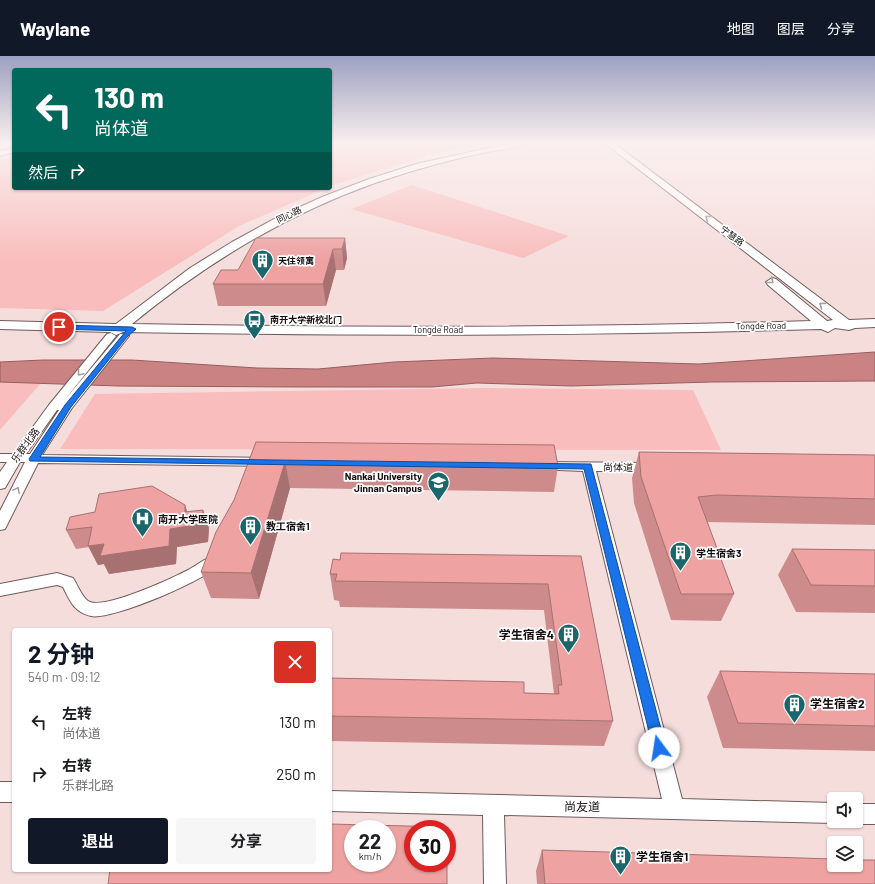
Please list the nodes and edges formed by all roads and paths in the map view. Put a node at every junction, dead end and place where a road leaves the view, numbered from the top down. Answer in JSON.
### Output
{"nodes":[{"id":1,"x":367,"y":183,"type":"edge"},
{"id":2,"x":380,"y":183,"type":"edge"},
{"id":3,"x":647,"y":183,"type":"edge"},
{"id":4,"x":661,"y":183,"type":"edge"},
{"id":5,"x":751,"y":265,"type":"dead end"},
{"id":6,"x":763,"y":275,"type":"dead end"},
{"id":7,"x":875,"y":323,"type":"edge"},
{"id":8,"x":0,"y":326,"type":"edge"},
{"id":9,"x":850,"y":327,"type":"junction"},
{"id":10,"x":828,"y":328,"type":"junction"},
{"id":11,"x":875,"y":329,"type":"edge"},
{"id":12,"x":122,"y":332,"type":"junction"},
{"id":13,"x":0,"y":333,"type":"edge"},
{"id":14,"x":68,"y":406,"type":"junction"},
{"id":15,"x":53,"y":407,"type":"junction"},
{"id":16,"x":0,"y":458,"type":"edge"},
{"id":17,"x":15,"y":459,"type":"junction"},
{"id":18,"x":33,"y":459,"type":"junction"},
{"id":19,"x":280,"y":462,"type":"edge"},
{"id":20,"x":525,"y":465,"type":"edge"},
{"id":21,"x":588,"y":466,"type":"junction"},
{"id":22,"x":661,"y":467,"type":"edge"},
{"id":23,"x":0,"y":485,"type":"edge"},
{"id":24,"x":0,"y":526,"type":"edge"},
{"id":25,"x":221,"y":551,"type":"edge"},
{"id":26,"x":0,"y":590,"type":"edge"},
{"id":27,"x":0,"y":792,"type":"edge"},
{"id":28,"x":12,"y":792,"type":"edge"},
{"id":29,"x":332,"y":801,"type":"edge"},
{"id":30,"x":493,"y":805,"type":"junction"},
{"id":31,"x":675,"y":810,"type":"junction"},
{"id":32,"x":827,"y":813,"type":"edge"},
{"id":33,"x":863,"y":814,"type":"edge"},
{"id":34,"x":875,"y":814,"type":"edge"},
{"id":35,"x":496,"y":884,"type":"edge"}],
"edges":[{"from":1,"to":12,"type":"main road","name":"同心路"},
{"from":2,"to":12,"type":"main road","name":"同心路"},
{"from":3,"to":5,"type":"main road","name":"宁慧路"},
{"from":9,"to":4,"type":"main road","name":"宁慧路","one_way":true},
{"from":6,"to":10,"type":"main road","one_way":true},
{"from":7,"to":9,"type":"main road","name":"Tongde Road"},
{"from":8,"to":12,"type":"main road","name":"Tongde Road"},
{"from":9,"to":10,"type":"main road","name":"Tongde Road"},
{"from":9,"to":11,"type":"main road","name":"Tongde Road"},
{"from":10,"to":12,"type":"main road","name":"Tongde Road"},
{"from":12,"to":13,"type":"main road","name":"Tongde Road"},
{"from":12,"to":14,"type":"street","name":"乐群北路"},
{"from":12,"to":15,"type":"street","name":"乐群北路","one_way":true},
{"from":14,"to":15,"type":"street"},
{"from":14,"to":18,"type":"street","name":"乐群北路"},
{"from":15,"to":17,"type":"street","name":"乐群北路"},
{"from":16,"to":17,"type":"street"},
{"from":17,"to":18,"type":"street"},
{"from":17,"to":23,"type":"street","name":"乐群北路"},
{"from":18,"to":19,"type":"street"},
{"from":24,"to":18,"type":"street","name":"乐群北路","one_way":true},
{"from":20,"to":21,"type":"street","name":"尚体道"},
{"from":21,"to":22,"type":"street","name":"尚体道"},
{"from":21,"to":31,"type":"street"},
{"from":25,"to":26,"type":"street"},
{"from":27,"to":28,"type":"street"},
{"from":29,"to":30,"type":"street","name":"尚友道"},
{"from":30,"to":31,"type":"street","name":"尚友道"},
{"from":30,"to":35,"type":"street"},
{"from":31,"to":32,"type":"street","name":"尚友道"},
{"from":33,"to":34,"type":"street"}]}
